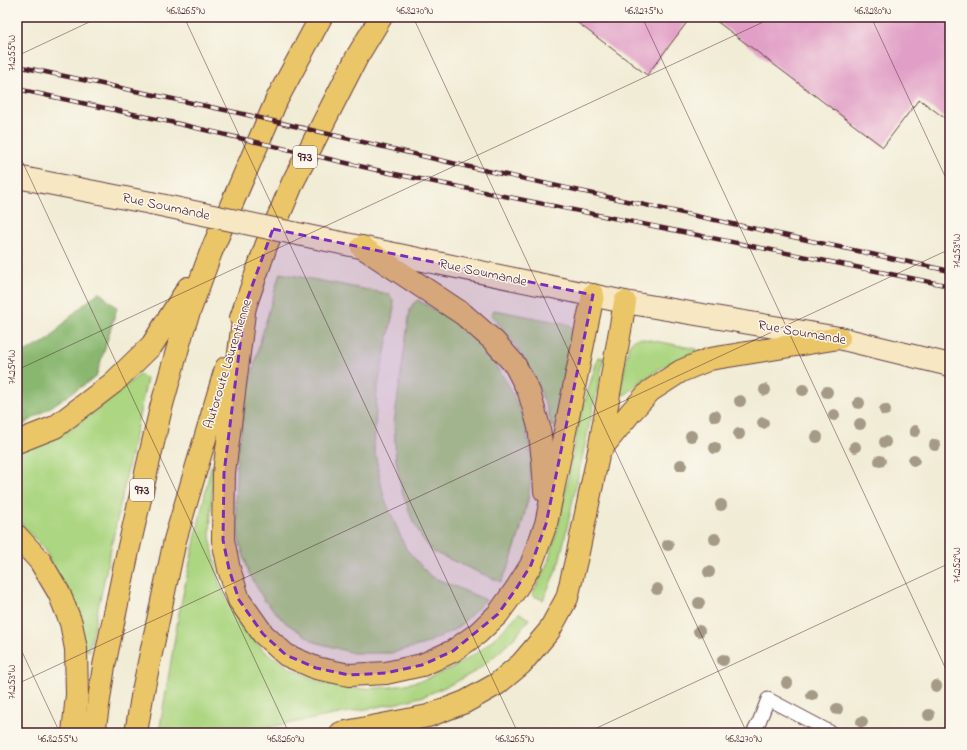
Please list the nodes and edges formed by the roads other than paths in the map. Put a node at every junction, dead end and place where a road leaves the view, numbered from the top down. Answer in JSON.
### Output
{"nodes":[{"id":1,"x":321,"y":17,"type":"edge"},
{"id":2,"x":381,"y":17,"type":"edge"},
{"id":3,"x":17,"y":177,"type":"edge"},
{"id":4,"x":362,"y":247,"type":"junction"},
{"id":5,"x":211,"y":252,"type":"junction"},
{"id":6,"x":593,"y":295,"type":"junction"},
{"id":7,"x":624,"y":302,"type":"junction"},
{"id":8,"x":245,"y":305,"type":"junction"},
{"id":9,"x":839,"y":338,"type":"junction"},
{"id":10,"x":950,"y":365,"type":"edge"},
{"id":11,"x":17,"y":442,"type":"edge"},
{"id":12,"x":599,"y":452,"type":"junction"},
{"id":13,"x":546,"y":524,"type":"junction"},
{"id":14,"x":17,"y":536,"type":"edge"},
{"id":15,"x":73,"y":733,"type":"edge"},
{"id":16,"x":94,"y":733,"type":"edge"},
{"id":17,"x":136,"y":733,"type":"edge"},
{"id":18,"x":341,"y":733,"type":"edge"},
{"id":19,"x":753,"y":733,"type":"edge"},
{"id":20,"x":832,"y":733,"type":"edge"}],
"edges":[{"from":1,"to":5,"type":"highway","number":"973"},
{"from":2,"to":8,"type":"highway","name":"Autoroute Laurentienne","number":"973"},
{"from":3,"to":4,"type":"street","name":"Rue Soumande","bridge":true},
{"from":4,"to":6,"type":"street","name":"Rue Soumande"},
{"from":4,"to":13,"type":"highway"},
{"from":5,"to":11,"type":"highway"},
{"from":5,"to":16,"type":"highway","number":"973"},
{"from":6,"to":7,"type":"street","name":"Rue Soumande"},
{"from":6,"to":13,"type":"highway"},
{"from":7,"to":9,"type":"street","name":"Rue Soumande"},
{"from":7,"to":12,"type":"highway"},
{"from":8,"to":13,"type":"highway"},
{"from":8,"to":17,"type":"highway","name":"Autoroute Laurentienne","number":"973"},
{"from":9,"to":10,"type":"street","name":"Rue Soumande"},
{"from":9,"to":12,"type":"highway"},
{"from":12,"to":18,"type":"highway"},
{"from":14,"to":15,"type":"highway"},
{"from":19,"to":20,"type":"lane"}]}
